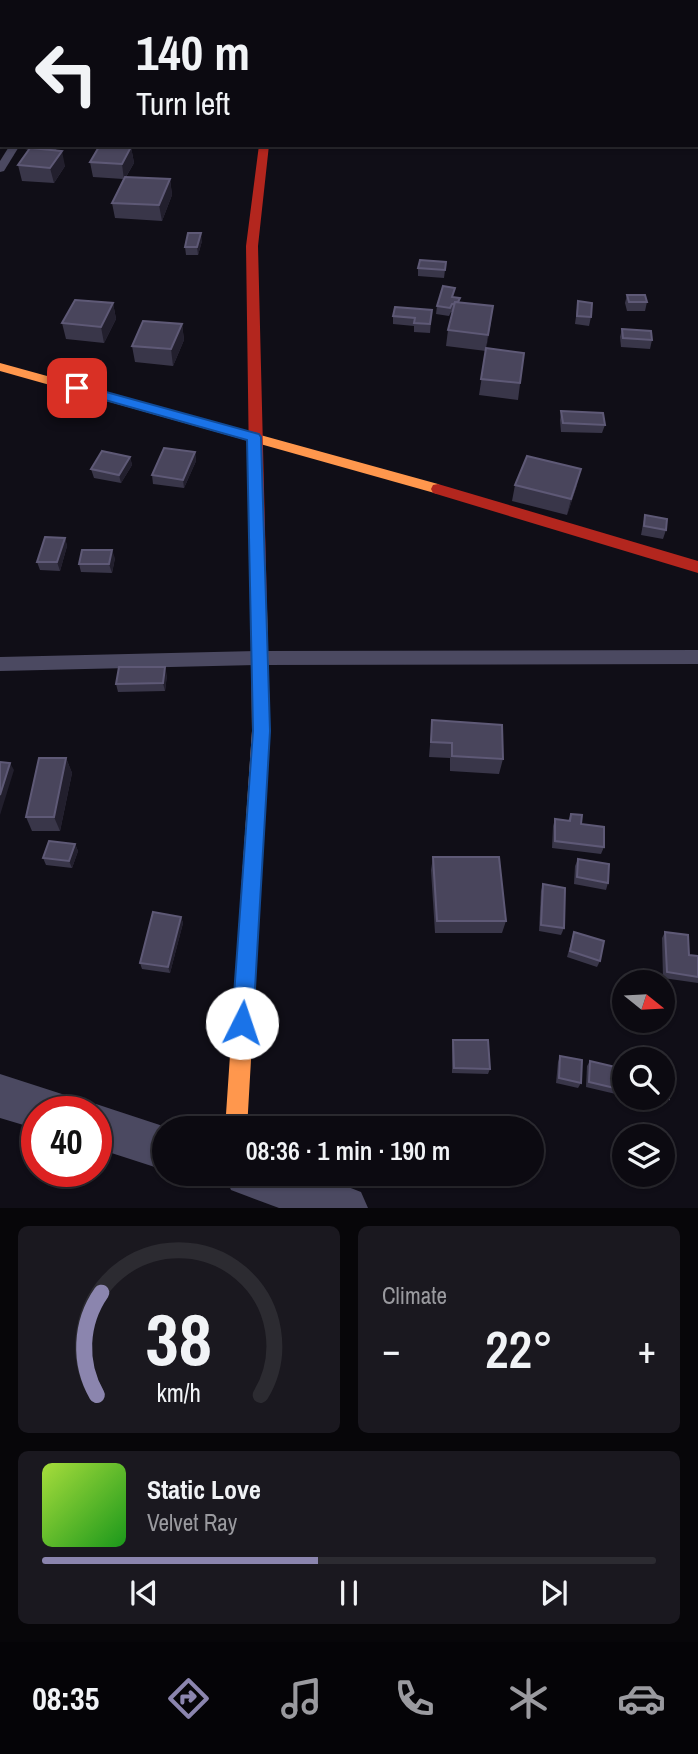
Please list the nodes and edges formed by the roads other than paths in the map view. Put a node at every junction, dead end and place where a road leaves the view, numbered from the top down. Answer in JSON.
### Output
{"nodes":[{"id":1,"x":14,"y":147,"type":"edge"},
{"id":2,"x":264,"y":147,"type":"edge"},
{"id":3,"x":0,"y":169,"type":"edge"},
{"id":4,"x":0,"y":367,"type":"edge"},
{"id":5,"x":254,"y":437,"type":"junction"},
{"id":6,"x":698,"y":567,"type":"edge"},
{"id":7,"x":259,"y":657,"type":"junction"},
{"id":8,"x":698,"y":657,"type":"edge"},
{"id":9,"x":0,"y":664,"type":"edge"},
{"id":10,"x":0,"y":1096,"type":"edge"},
{"id":11,"x":21,"y":1102,"type":"edge"},
{"id":12,"x":237,"y":1116,"type":"edge"},
{"id":13,"x":112,"y":1131,"type":"edge"},
{"id":14,"x":152,"y":1144,"type":"edge"},
{"id":15,"x":282,"y":1186,"type":"edge"},
{"id":16,"x":345,"y":1208,"type":"edge"}],
"edges":[{"from":1,"to":3,"type":"lane"},
{"from":2,"to":5,"type":"street"},
{"from":4,"to":5,"type":"street"},
{"from":5,"to":6,"type":"street"},
{"from":5,"to":7,"type":"street"},
{"from":7,"to":8,"type":"lane"},
{"from":7,"to":9,"type":"lane"},
{"from":7,"to":12,"type":"street"},
{"from":10,"to":11,"type":"street"},
{"from":13,"to":14,"type":"street"},
{"from":15,"to":16,"type":"street"}]}
